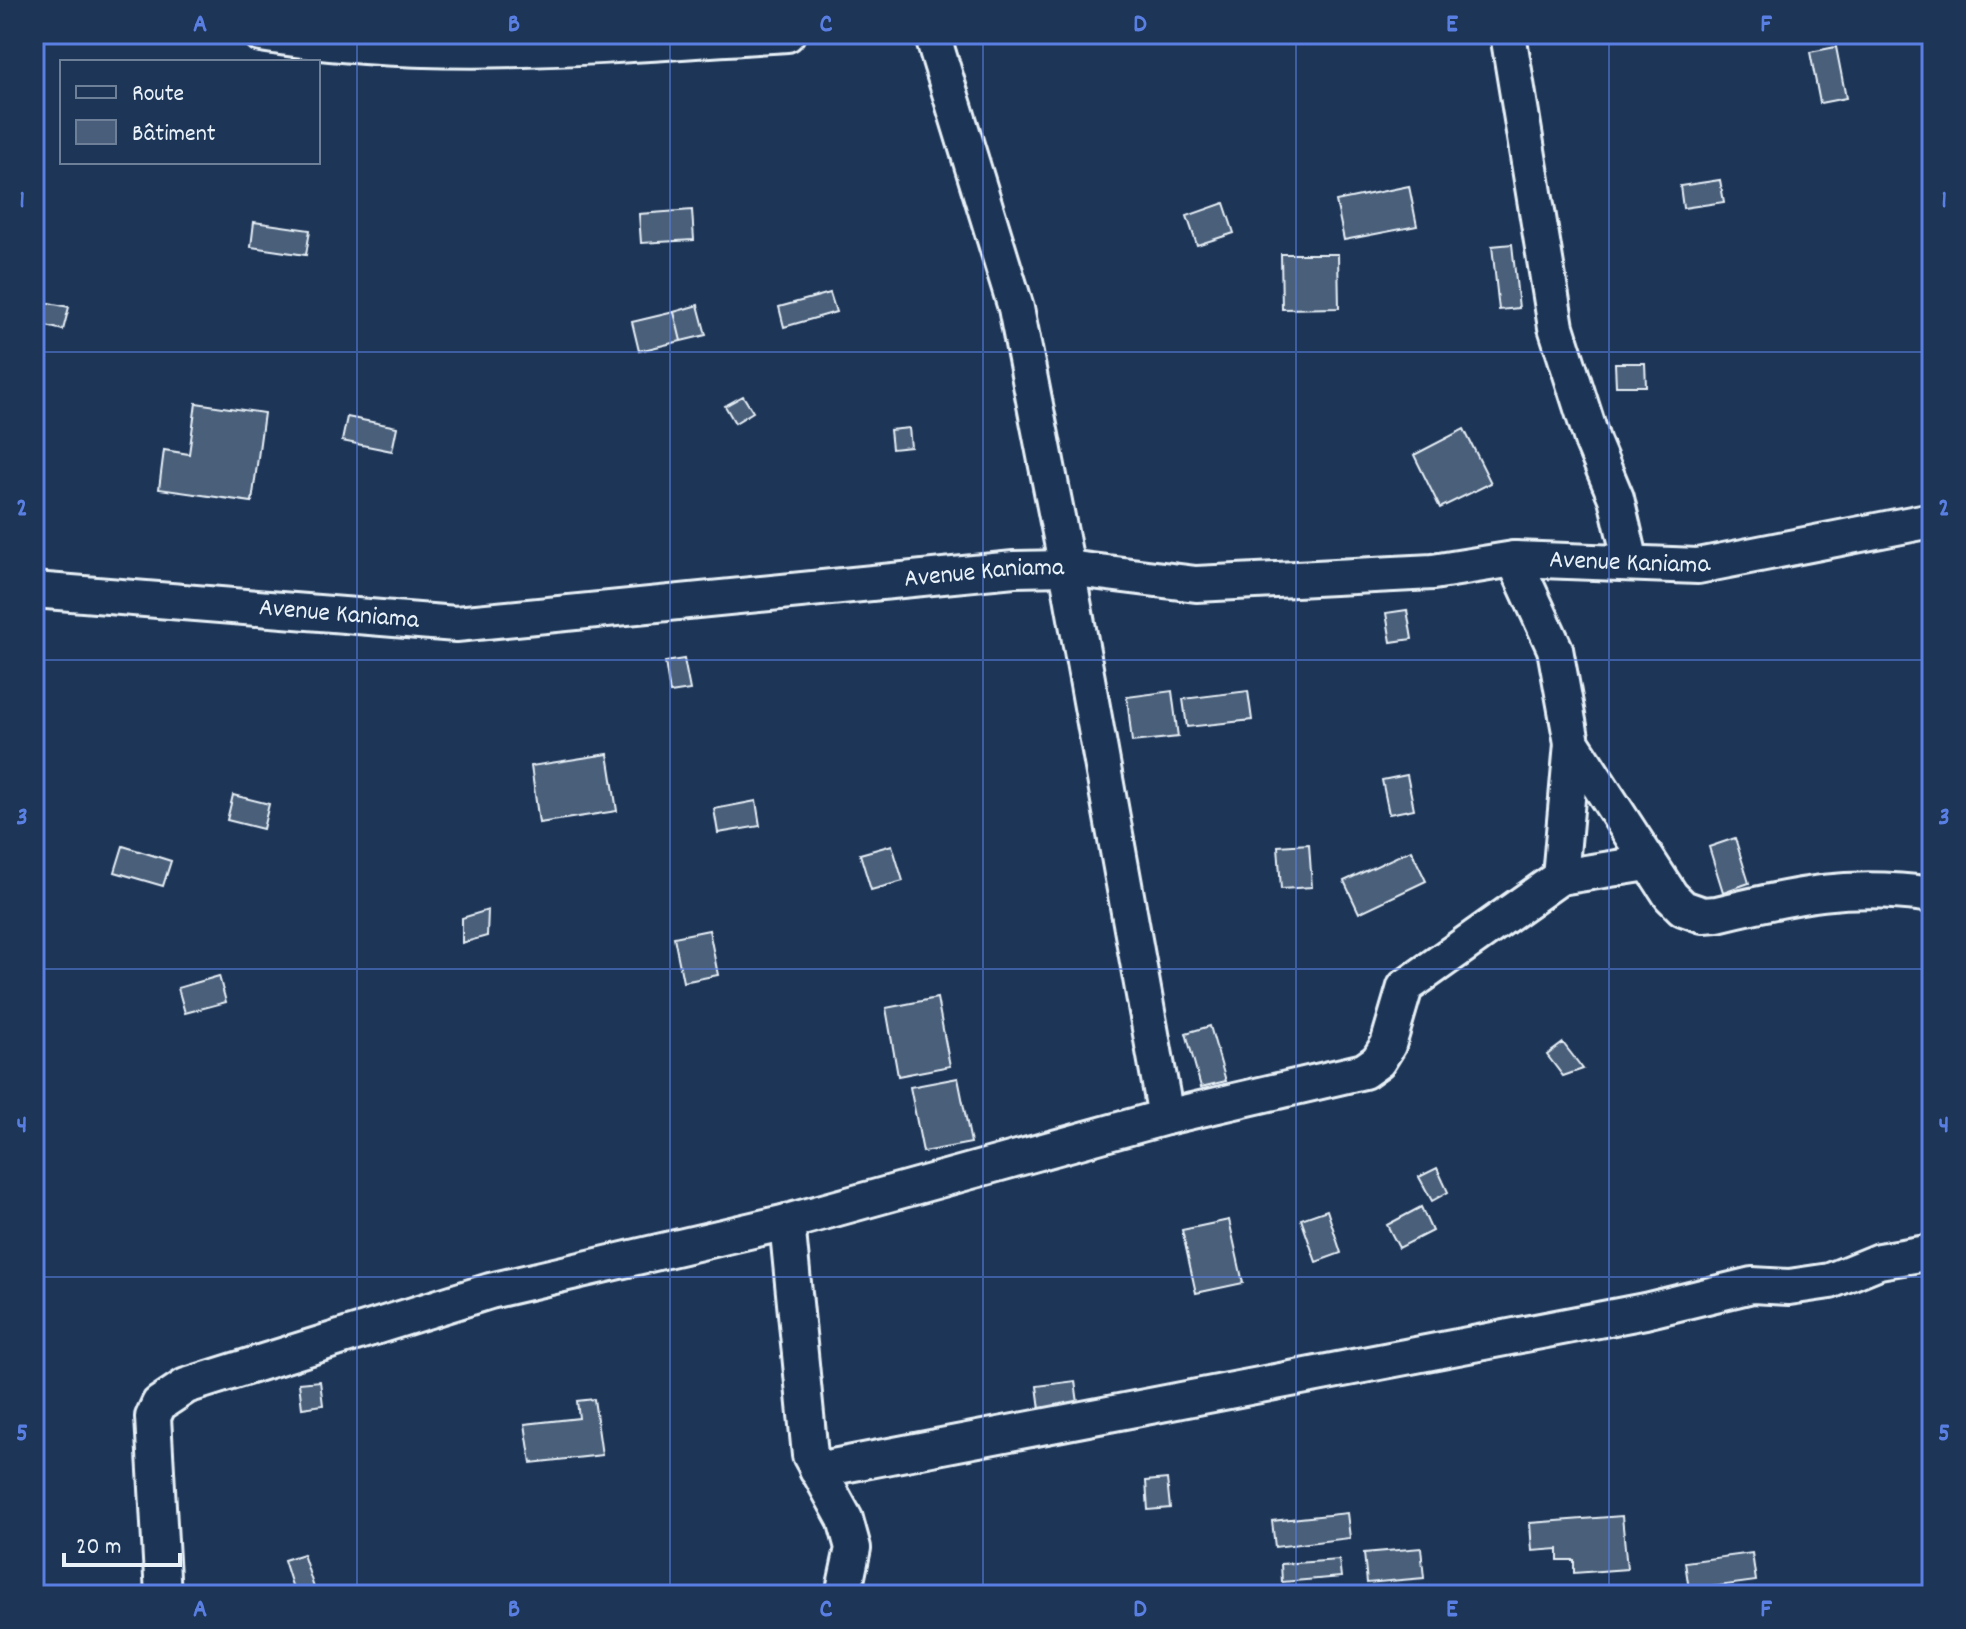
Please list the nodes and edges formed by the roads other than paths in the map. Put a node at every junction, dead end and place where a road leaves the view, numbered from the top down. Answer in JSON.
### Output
{"nodes":[{"id":1,"x":261,"y":34,"type":"edge"},
{"id":2,"x":787,"y":34,"type":"edge"},
{"id":3,"x":932,"y":34,"type":"edge"},
{"id":4,"x":1508,"y":34,"type":"edge"},
{"id":5,"x":1932,"y":520,"type":"edge"},
{"id":6,"x":1514,"y":559,"type":"junction"},
{"id":7,"x":1631,"y":563,"type":"junction"},
{"id":8,"x":1067,"y":568,"type":"junction"},
{"id":9,"x":34,"y":590,"type":"edge"},
{"id":10,"x":1572,"y":743,"type":"junction"},
{"id":11,"x":1648,"y":863,"type":"junction"},
{"id":12,"x":1560,"y":877,"type":"junction"},
{"id":13,"x":1932,"y":895,"type":"edge"},
{"id":14,"x":1166,"y":1117,"type":"junction"},
{"id":15,"x":787,"y":1222,"type":"junction"},
{"id":16,"x":1932,"y":1252,"type":"edge"},
{"id":17,"x":817,"y":1470,"type":"junction"},
{"id":18,"x":163,"y":1595,"type":"edge"},
{"id":19,"x":843,"y":1595,"type":"edge"}],
"edges":[{"from":1,"to":2,"type":"street"},
{"from":3,"to":8,"type":"street"},
{"from":4,"to":7,"type":"street"},
{"from":5,"to":7,"type":"street","name":"Avenue Kaniama"},
{"from":6,"to":7,"type":"street","name":"Avenue Kaniama"},
{"from":6,"to":8,"type":"street","name":"Avenue Kaniama"},
{"from":6,"to":10,"type":"street"},
{"from":8,"to":9,"type":"street","name":"Avenue Kaniama"},
{"from":8,"to":14,"type":"street"},
{"from":10,"to":11,"type":"street"},
{"from":10,"to":12,"type":"street"},
{"from":11,"to":12,"type":"street"},
{"from":11,"to":13,"type":"street"},
{"from":12,"to":14,"type":"street"},
{"from":14,"to":15,"type":"street"},
{"from":15,"to":17,"type":"street"},
{"from":15,"to":18,"type":"street"},
{"from":16,"to":17,"type":"street"},
{"from":17,"to":19,"type":"street"}]}
